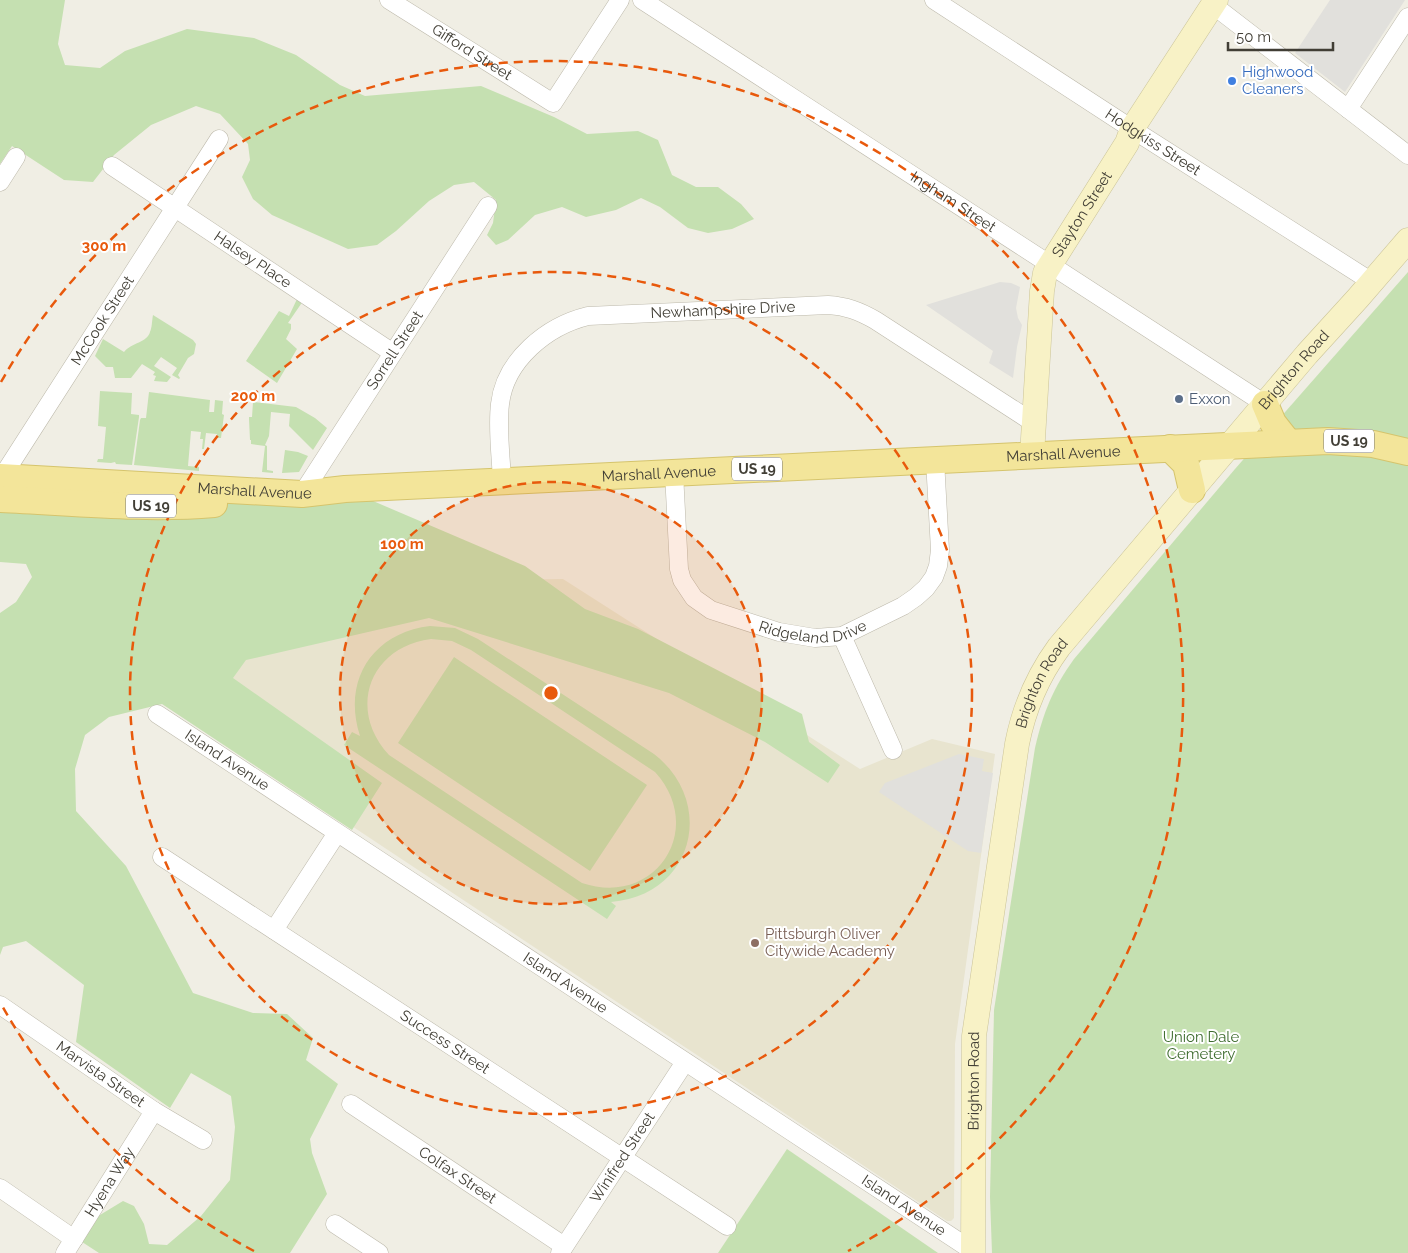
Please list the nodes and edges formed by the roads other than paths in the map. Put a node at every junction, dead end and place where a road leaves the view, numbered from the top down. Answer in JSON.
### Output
{"nodes":[{"id":1,"x":389,"y":0,"type":"edge"},
{"id":2,"x":620,"y":0,"type":"edge"},
{"id":3,"x":642,"y":0,"type":"edge"},
{"id":4,"x":934,"y":0,"type":"edge"},
{"id":5,"x":1214,"y":3,"type":"edge"},
{"id":6,"x":1408,"y":17,"type":"edge"},
{"id":7,"x":1348,"y":109,"type":"junction"},
{"id":8,"x":1132,"y":129,"type":"junction"},
{"id":9,"x":219,"y":139,"type":"dead end"},
{"id":10,"x":1408,"y":155,"type":"edge"},
{"id":11,"x":16,"y":157,"type":"dead end"},
{"id":12,"x":112,"y":166,"type":"dead end"},
{"id":13,"x":0,"y":182,"type":"edge"},
{"id":14,"x":488,"y":206,"type":"dead end"},
{"id":15,"x":174,"y":208,"type":"junction"},
{"id":16,"x":1408,"y":240,"type":"edge"},
{"id":17,"x":1050,"y":265,"type":"junction"},
{"id":18,"x":1372,"y":282,"type":"junction"},
{"id":19,"x":393,"y":353,"type":"junction"},
{"id":20,"x":1264,"y":404,"type":"junction"},
{"id":21,"x":1034,"y":423,"type":"junction"},
{"id":22,"x":1288,"y":442,"type":"junction"},
{"id":23,"x":1230,"y":445,"type":"junction"},
{"id":24,"x":1170,"y":448,"type":"junction"},
{"id":25,"x":1408,"y":452,"type":"edge"},
{"id":26,"x":1032,"y":455,"type":"junction"},
{"id":27,"x":935,"y":460,"type":"junction"},
{"id":28,"x":674,"y":473,"type":"junction"},
{"id":29,"x":502,"y":482,"type":"junction"},
{"id":30,"x":1,"y":484,"type":"edge"},
{"id":31,"x":1192,"y":490,"type":"junction"},
{"id":32,"x":302,"y":494,"type":"junction"},
{"id":33,"x":842,"y":636,"type":"junction"},
{"id":34,"x":157,"y":714,"type":"dead end"},
{"id":35,"x":893,"y":750,"type":"dead end"},
{"id":36,"x":337,"y":833,"type":"junction"},
{"id":37,"x":162,"y":857,"type":"dead end"},
{"id":38,"x":274,"y":930,"type":"junction"},
{"id":39,"x":0,"y":1005,"type":"edge"},
{"id":40,"x":685,"y":1062,"type":"junction"},
{"id":41,"x":351,"y":1104,"type":"dead end"},
{"id":42,"x":154,"y":1111,"type":"junction"},
{"id":43,"x":203,"y":1140,"type":"dead end"},
{"id":44,"x":622,"y":1156,"type":"junction"},
{"id":45,"x":0,"y":1188,"type":"edge"},
{"id":46,"x":335,"y":1224,"type":"dead end"},
{"id":47,"x":727,"y":1226,"type":"dead end"},
{"id":48,"x":70,"y":1246,"type":"edge"},
{"id":49,"x":562,"y":1250,"type":"edge"},
{"id":50,"x":974,"y":1252,"type":"edge"},
{"id":51,"x":380,"y":1253,"type":"edge"}],
"edges":[{"from":1,"to":2,"type":"street","name":"Gifford Street"},
{"from":3,"to":17,"type":"street","name":"Ingham Street"},
{"from":4,"to":8,"type":"street","name":"Hodgkiss Street"},
{"from":5,"to":7,"type":"street"},
{"from":5,"to":8,"type":"street","name":"Stayton Street"},
{"from":6,"to":7,"type":"street"},
{"from":7,"to":10,"type":"street"},
{"from":8,"to":17,"type":"street","name":"Stayton Street"},
{"from":8,"to":18,"type":"street","name":"Hodgkiss Street"},
{"from":9,"to":15,"type":"street","name":"McCook Street"},
{"from":11,"to":13,"type":"street"},
{"from":12,"to":15,"type":"street","name":"Halsey Place"},
{"from":14,"to":19,"type":"street","name":"Sorrell Street"},
{"from":15,"to":19,"type":"street","name":"Halsey Place"},
{"from":15,"to":30,"type":"street","name":"McCook Street"},
{"from":16,"to":18,"type":"street","name":"Brighton Road"},
{"from":17,"to":20,"type":"street","name":"Ingham Street"},
{"from":17,"to":21,"type":"street","name":"Stayton Street"},
{"from":18,"to":20,"type":"street","name":"Brighton Road"},
{"from":19,"to":32,"type":"street","name":"Sorrell Street"},
{"from":20,"to":22,"type":"main road"},
{"from":20,"to":23,"type":"street","name":"Brighton Road"},
{"from":21,"to":26,"type":"street","name":"Stayton Street"},
{"from":21,"to":29,"type":"street","name":"Newhampshire Drive"},
{"from":22,"to":23,"type":"main road","name":"Marshall Avenue","number":"US 19"},
{"from":22,"to":25,"type":"main road","name":"Marshall Avenue","number":"US 19"},
{"from":23,"to":24,"type":"main road","name":"Marshall Avenue","number":"US 19"},
{"from":23,"to":31,"type":"street","name":"Brighton Road"},
{"from":24,"to":26,"type":"main road","name":"Marshall Avenue","number":"US 19"},
{"from":24,"to":31,"type":"main road"},
{"from":26,"to":27,"type":"main road","name":"Marshall Avenue","number":"US 19"},
{"from":27,"to":28,"type":"main road","name":"Marshall Avenue","number":"US 19"},
{"from":27,"to":33,"type":"street","name":"Ridgeland Drive"},
{"from":28,"to":29,"type":"main road","name":"Marshall Avenue","number":"US 19"},
{"from":28,"to":33,"type":"street","name":"Ridgeland Drive"},
{"from":29,"to":32,"type":"main road","name":"Marshall Avenue","number":"US 19"},
{"from":30,"to":32,"type":"main road","name":"Marshall Avenue","number":"US 19"},
{"from":31,"to":50,"type":"street","name":"Brighton Road"},
{"from":33,"to":35,"type":"street"},
{"from":34,"to":36,"type":"street","name":"Island Avenue"},
{"from":36,"to":38,"type":"street"},
{"from":36,"to":40,"type":"street","name":"Island Avenue"},
{"from":37,"to":38,"type":"street","name":"Success Street"},
{"from":38,"to":44,"type":"street","name":"Success Street"},
{"from":39,"to":42,"type":"street","name":"Marvista Street"},
{"from":40,"to":44,"type":"street","name":"Winifred Street"},
{"from":40,"to":50,"type":"street","name":"Island Avenue"},
{"from":41,"to":49,"type":"street","name":"Colfax Street"},
{"from":42,"to":43,"type":"street","name":"Marvista Street"},
{"from":42,"to":48,"type":"street","name":"Hyena Way"},
{"from":44,"to":47,"type":"street","name":"Success Street"},
{"from":44,"to":49,"type":"street","name":"Winifred Street"},
{"from":45,"to":48,"type":"street"},
{"from":46,"to":51,"type":"street"}]}
